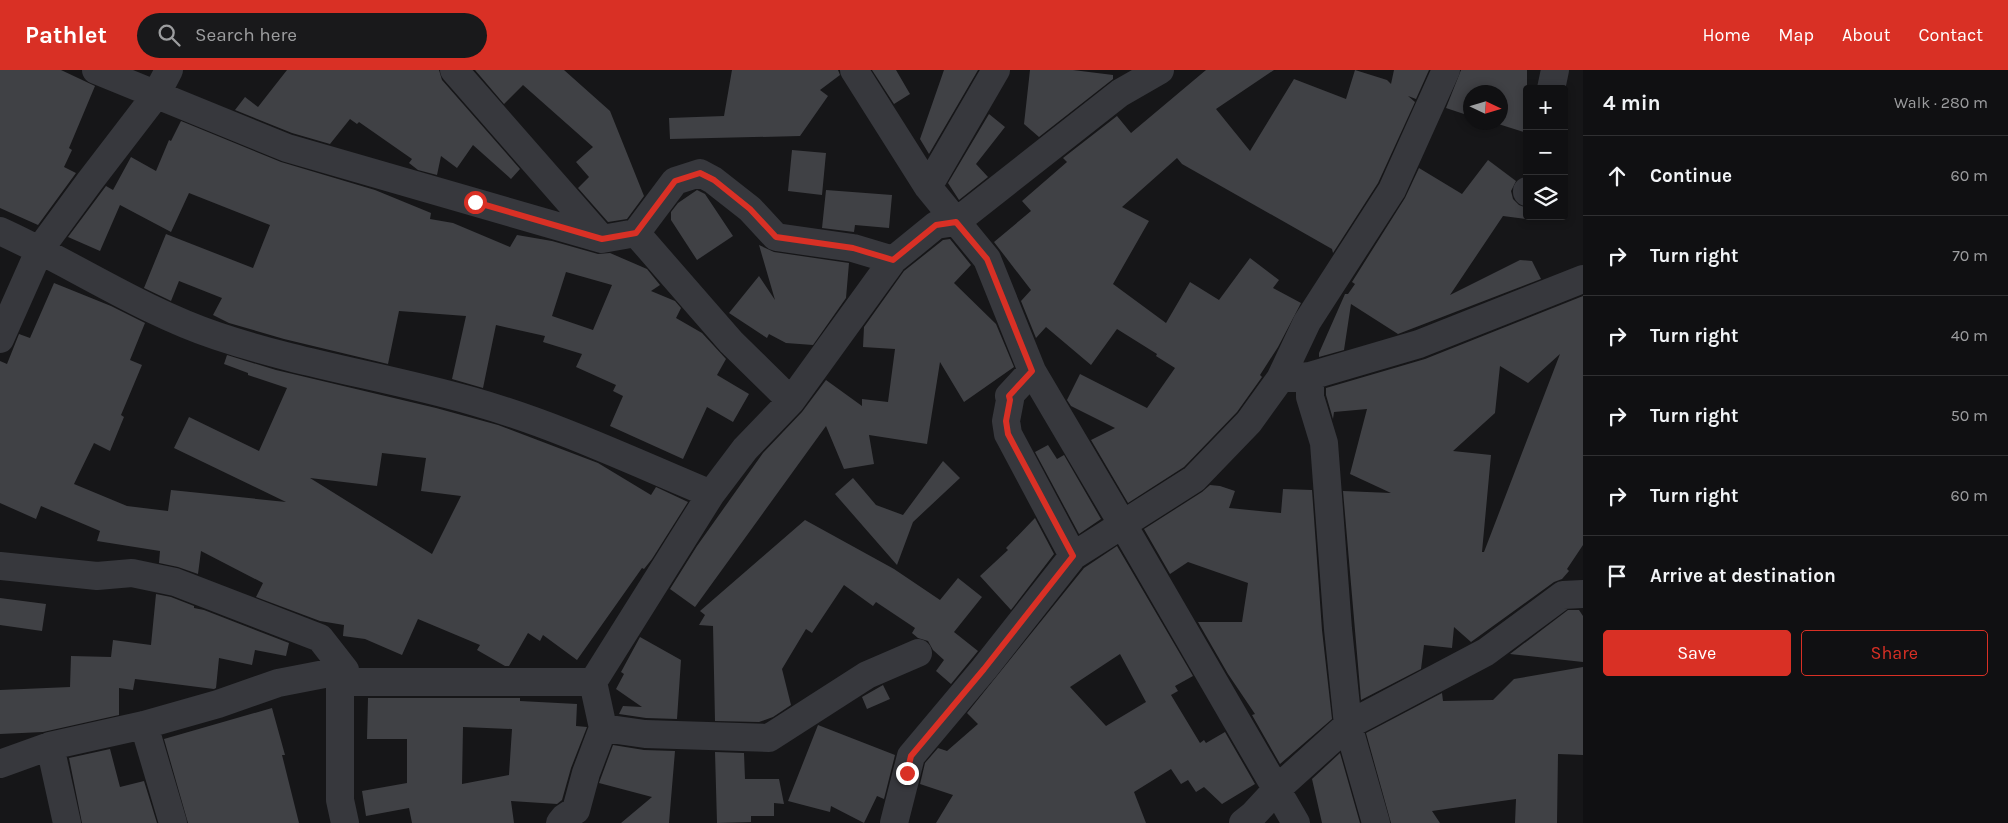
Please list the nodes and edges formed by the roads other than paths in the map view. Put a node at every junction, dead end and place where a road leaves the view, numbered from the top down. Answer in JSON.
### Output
{"nodes":[{"id":1,"x":96,"y":70,"type":"edge"},
{"id":2,"x":170,"y":70,"type":"edge"},
{"id":3,"x":454,"y":70,"type":"edge"},
{"id":4,"x":854,"y":70,"type":"edge"},
{"id":5,"x":996,"y":70,"type":"edge"},
{"id":6,"x":1160,"y":70,"type":"edge"},
{"id":7,"x":1446,"y":70,"type":"edge"},
{"id":8,"x":1555,"y":70,"type":"edge"},
{"id":9,"x":1552,"y":85,"type":"edge"},
{"id":10,"x":156,"y":95,"type":"junction"},
{"id":11,"x":928,"y":187,"type":"junction"},
{"id":12,"x":956,"y":222,"type":"junction"},
{"id":13,"x":0,"y":231,"type":"edge"},
{"id":14,"x":636,"y":233,"type":"junction"},
{"id":15,"x":602,"y":239,"type":"junction"},
{"id":16,"x":40,"y":249,"type":"junction"},
{"id":17,"x":893,"y":260,"type":"junction"},
{"id":18,"x":1583,"y":279,"type":"edge"},
{"id":19,"x":0,"y":339,"type":"edge"},
{"id":20,"x":1032,"y":371,"type":"junction"},
{"id":21,"x":1310,"y":376,"type":"junction"},
{"id":22,"x":1280,"y":379,"type":"junction"},
{"id":23,"x":791,"y":401,"type":"junction"},
{"id":24,"x":710,"y":494,"type":"junction"},
{"id":25,"x":1124,"y":526,"type":"junction"},
{"id":26,"x":1073,"y":556,"type":"junction"},
{"id":27,"x":0,"y":566,"type":"edge"},
{"id":28,"x":1583,"y":594,"type":"edge"},
{"id":29,"x":918,"y":653,"type":"dead end"},
{"id":30,"x":342,"y":676,"type":"junction"},
{"id":31,"x":593,"y":682,"type":"junction"},
{"id":32,"x":144,"y":724,"type":"junction"},
{"id":33,"x":1348,"y":725,"type":"junction"},
{"id":34,"x":603,"y":728,"type":"junction"},
{"id":35,"x":50,"y":746,"type":"junction"},
{"id":36,"x":0,"y":764,"type":"edge"},
{"id":37,"x":1277,"y":790,"type":"junction"},
{"id":38,"x":67,"y":823,"type":"edge"},
{"id":39,"x":173,"y":823,"type":"edge"},
{"id":40,"x":345,"y":823,"type":"edge"},
{"id":41,"x":560,"y":823,"type":"edge"},
{"id":42,"x":894,"y":823,"type":"edge"},
{"id":43,"x":1243,"y":823,"type":"edge"},
{"id":44,"x":1296,"y":823,"type":"edge"},
{"id":45,"x":1376,"y":823,"type":"edge"}],
"edges":[{"from":1,"to":10,"type":"street"},
{"from":2,"to":10,"type":"street"},
{"from":3,"to":15,"type":"street"},
{"from":4,"to":11,"type":"street"},
{"from":5,"to":11,"type":"street"},
{"from":6,"to":12,"type":"street"},
{"from":7,"to":22,"type":"street"},
{"from":8,"to":9,"type":"street"},
{"from":10,"to":15,"type":"street"},
{"from":10,"to":16,"type":"street"},
{"from":11,"to":12,"type":"street"},
{"from":12,"to":17,"type":"street"},
{"from":12,"to":20,"type":"street"},
{"from":13,"to":16,"type":"street"},
{"from":14,"to":15,"type":"street"},
{"from":14,"to":17,"type":"street"},
{"from":14,"to":23,"type":"street"},
{"from":16,"to":19,"type":"street"},
{"from":16,"to":24,"type":"street"},
{"from":17,"to":23,"type":"street"},
{"from":18,"to":21,"type":"street"},
{"from":20,"to":25,"type":"street"},
{"from":20,"to":26,"type":"street"},
{"from":21,"to":22,"type":"street"},
{"from":21,"to":33,"type":"street"},
{"from":22,"to":25,"type":"street"},
{"from":23,"to":24,"type":"street"},
{"from":24,"to":31,"type":"street"},
{"from":25,"to":26,"type":"street"},
{"from":25,"to":37,"type":"street"},
{"from":26,"to":42,"type":"street"},
{"from":27,"to":30,"type":"street"},
{"from":28,"to":33,"type":"street"},
{"from":29,"to":34,"type":"street"},
{"from":30,"to":31,"type":"street"},
{"from":30,"to":32,"type":"street"},
{"from":30,"to":40,"type":"street"},
{"from":31,"to":34,"type":"street"},
{"from":32,"to":35,"type":"street"},
{"from":32,"to":39,"type":"street"},
{"from":33,"to":37,"type":"street"},
{"from":33,"to":45,"type":"street"},
{"from":34,"to":41,"type":"street"},
{"from":35,"to":36,"type":"street"},
{"from":35,"to":38,"type":"street"},
{"from":37,"to":43,"type":"street"},
{"from":37,"to":44,"type":"street"}]}
